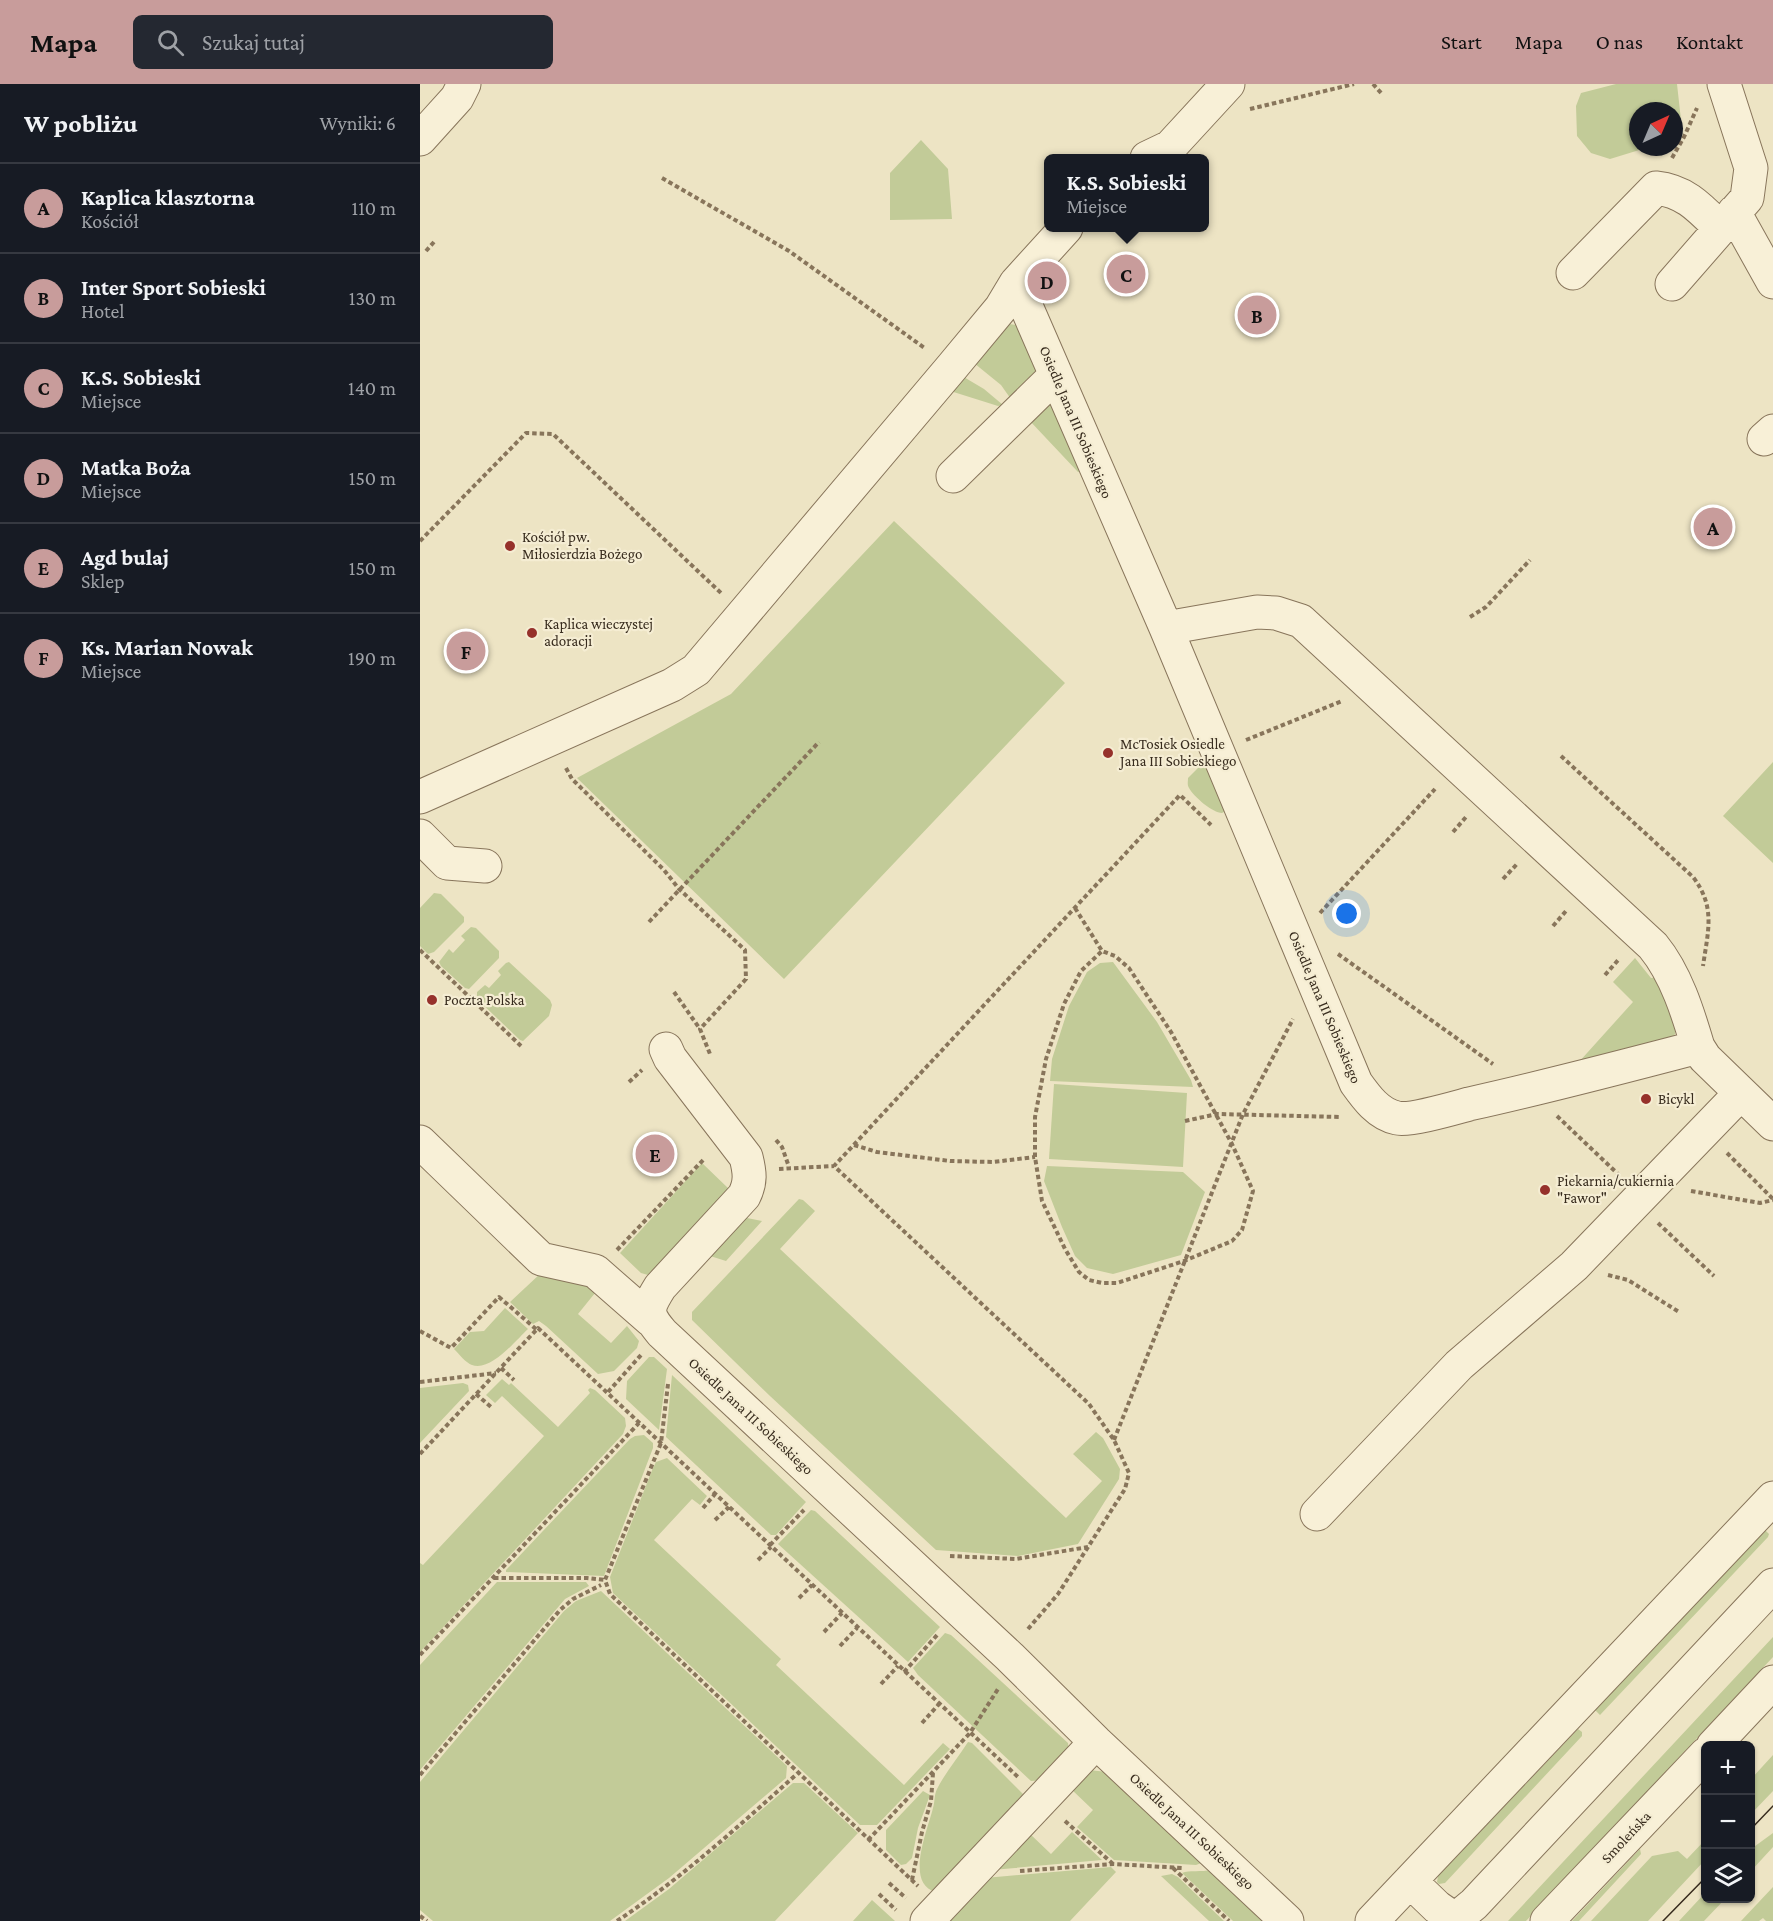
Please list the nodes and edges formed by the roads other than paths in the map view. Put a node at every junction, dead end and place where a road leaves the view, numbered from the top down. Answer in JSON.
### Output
{"nodes":[{"id":1,"x":464,"y":84,"type":"edge"},
{"id":2,"x":1228,"y":84,"type":"edge"},
{"id":3,"x":1725,"y":84,"type":"edge"},
{"id":4,"x":420,"y":139,"type":"edge"},
{"id":5,"x":1157,"y":154,"type":"edge"},
{"id":6,"x":1727,"y":220,"type":"junction"},
{"id":7,"x":1062,"y":232,"type":"edge"},
{"id":8,"x":1573,"y":273,"type":"dead end"},
{"id":9,"x":1773,"y":282,"type":"edge"},
{"id":10,"x":1016,"y":283,"type":"junction"},
{"id":11,"x":1672,"y":284,"type":"dead end"},
{"id":12,"x":1056,"y":375,"type":"junction"},
{"id":13,"x":953,"y":476,"type":"dead end"},
{"id":14,"x":1166,"y":628,"type":"junction"},
{"id":15,"x":420,"y":797,"type":"edge"},
{"id":16,"x":420,"y":836,"type":"edge"},
{"id":17,"x":485,"y":866,"type":"dead end"},
{"id":18,"x":1698,"y":1047,"type":"junction"},
{"id":19,"x":666,"y":1049,"type":"dead end"},
{"id":20,"x":1741,"y":1093,"type":"junction"},
{"id":21,"x":1773,"y":1124,"type":"edge"},
{"id":22,"x":420,"y":1142,"type":"edge"},
{"id":23,"x":651,"y":1320,"type":"junction"},
{"id":24,"x":1773,"y":1498,"type":"edge"},
{"id":25,"x":1317,"y":1514,"type":"dead end"},
{"id":26,"x":1773,"y":1585,"type":"edge"},
{"id":27,"x":1773,"y":1682,"type":"edge"},
{"id":28,"x":1718,"y":1741,"type":"edge"},
{"id":29,"x":1096,"y":1742,"type":"junction"},
{"id":30,"x":1701,"y":1759,"type":"edge"},
{"id":31,"x":1410,"y":1881,"type":"junction"},
{"id":32,"x":922,"y":1914,"type":"edge"},
{"id":33,"x":1287,"y":1921,"type":"edge"},
{"id":34,"x":1372,"y":1921,"type":"edge"},
{"id":35,"x":1547,"y":1921,"type":"edge"}],
"edges":[{"from":1,"to":4,"type":"street"},
{"from":2,"to":5,"type":"street"},
{"from":3,"to":6,"type":"street"},
{"from":6,"to":8,"type":"street"},
{"from":6,"to":9,"type":"street"},
{"from":6,"to":11,"type":"street"},
{"from":7,"to":10,"type":"street"},
{"from":10,"to":12,"type":"street","name":"Osiedle Jana III Sobieskiego"},
{"from":10,"to":15,"type":"street"},
{"from":12,"to":13,"type":"street"},
{"from":12,"to":14,"type":"street","name":"Osiedle Jana III Sobieskiego"},
{"from":14,"to":18,"type":"street"},
{"from":14,"to":18,"type":"street","name":"Osiedle Jana III Sobieskiego"},
{"from":16,"to":17,"type":"street"},
{"from":18,"to":20,"type":"street"},
{"from":19,"to":23,"type":"street"},
{"from":20,"to":21,"type":"street"},
{"from":20,"to":25,"type":"street"},
{"from":22,"to":23,"type":"street","name":"Osiedle Jana III Sobieskiego"},
{"from":23,"to":29,"type":"street","name":"Osiedle Jana III Sobieskiego"},
{"from":24,"to":31,"type":"street"},
{"from":26,"to":31,"type":"street"},
{"from":27,"to":28,"type":"street"},
{"from":29,"to":32,"type":"street"},
{"from":29,"to":33,"type":"street","name":"Osiedle Jana III Sobieskiego"},
{"from":30,"to":35,"type":"street","name":"Smoleńska"},
{"from":31,"to":34,"type":"street"}]}
